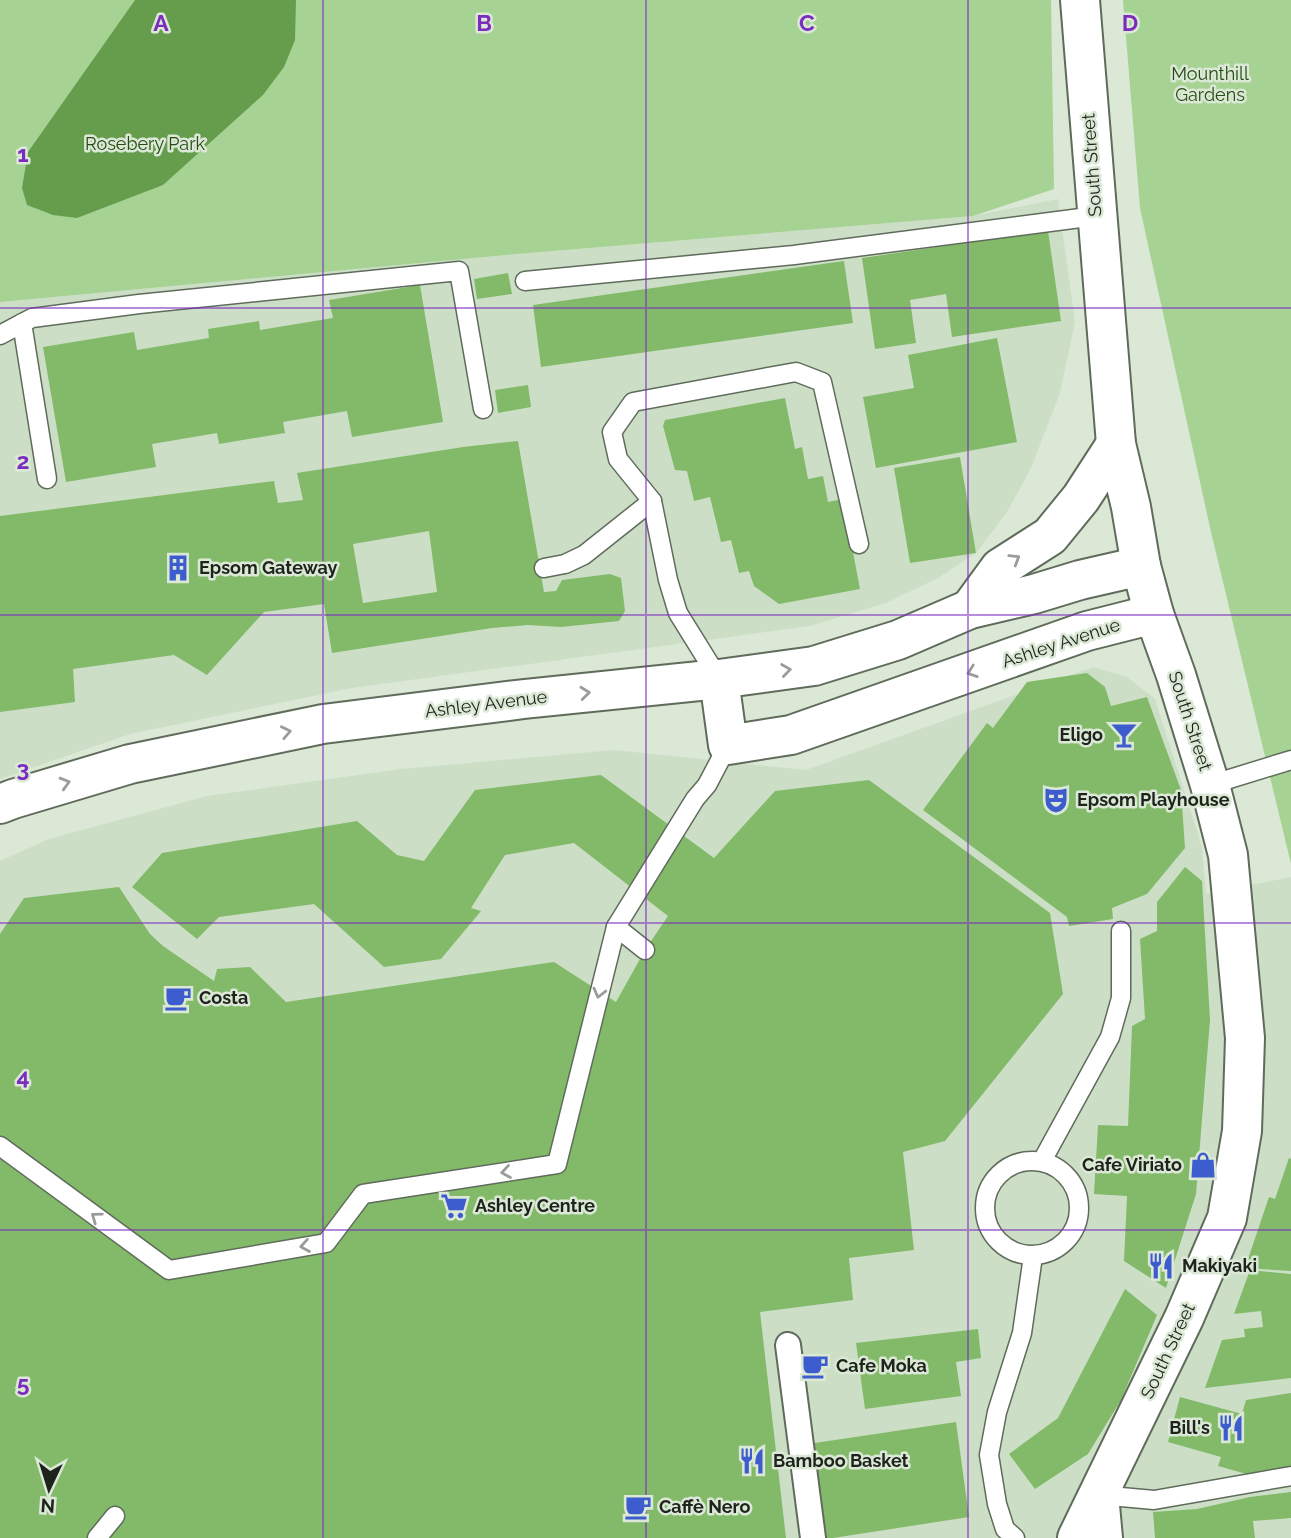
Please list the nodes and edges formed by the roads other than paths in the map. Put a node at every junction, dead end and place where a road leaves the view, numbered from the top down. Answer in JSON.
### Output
{"nodes":[{"id":1,"x":1080,"y":0,"type":"edge"},
{"id":2,"x":1096,"y":216,"type":"junction"},
{"id":3,"x":525,"y":281,"type":"dead end"},
{"id":4,"x":22,"y":323,"type":"junction"},
{"id":5,"x":0,"y":335,"type":"edge"},
{"id":6,"x":483,"y":410,"type":"dead end"},
{"id":7,"x":1116,"y":444,"type":"junction"},
{"id":8,"x":47,"y":479,"type":"dead end"},
{"id":9,"x":652,"y":501,"type":"junction"},
{"id":10,"x":859,"y":544,"type":"dead end"},
{"id":11,"x":1141,"y":566,"type":"junction"},
{"id":12,"x":544,"y":568,"type":"dead end"},
{"id":13,"x":970,"y":609,"type":"junction"},
{"id":14,"x":1154,"y":614,"type":"junction"},
{"id":15,"x":719,"y":679,"type":"junction"},
{"id":16,"x":728,"y":745,"type":"junction"},
{"id":17,"x":1291,"y":760,"type":"edge"},
{"id":18,"x":1210,"y":785,"type":"junction"},
{"id":19,"x":0,"y":804,"type":"edge"},
{"id":20,"x":616,"y":927,"type":"junction"},
{"id":21,"x":1121,"y":931,"type":"dead end"},
{"id":22,"x":645,"y":950,"type":"dead end"},
{"id":23,"x":0,"y":1146,"type":"edge"},
{"id":24,"x":1042,"y":1161,"type":"junction"},
{"id":25,"x":1033,"y":1256,"type":"junction"},
{"id":26,"x":788,"y":1345,"type":"dead end"},
{"id":27,"x":1291,"y":1476,"type":"edge"},
{"id":28,"x":1099,"y":1495,"type":"junction"},
{"id":29,"x":115,"y":1516,"type":"dead end"},
{"id":30,"x":97,"y":1538,"type":"edge"},
{"id":31,"x":813,"y":1538,"type":"edge"},
{"id":32,"x":1015,"y":1538,"type":"edge"},
{"id":33,"x":1077,"y":1538,"type":"edge"},
{"id":34,"x":1103,"y":1538,"type":"edge"}],
"edges":[{"from":1,"to":2,"type":"main road","name":"South Street"},
{"from":2,"to":3,"type":"lane"},
{"from":2,"to":7,"type":"main road","name":"South Street"},
{"from":4,"to":5,"type":"lane"},
{"from":4,"to":6,"type":"lane"},
{"from":4,"to":8,"type":"lane"},
{"from":7,"to":11,"type":"main road","name":"South Street"},
{"from":13,"to":7,"type":"main road","one_way":true},
{"from":9,"to":10,"type":"lane"},
{"from":9,"to":12,"type":"lane"},
{"from":9,"to":15,"type":"lane"},
{"from":11,"to":13,"type":"main road","name":"Ashley Avenue"},
{"from":11,"to":14,"type":"main road","name":"South Street"},
{"from":15,"to":13,"type":"main road","name":"Ashley Avenue","one_way":true},
{"from":14,"to":16,"type":"main road","name":"Ashley Avenue","one_way":true},
{"from":14,"to":18,"type":"main road","name":"South Street"},
{"from":15,"to":16,"type":"main road"},
{"from":19,"to":15,"type":"main road","name":"Ashley Avenue","one_way":true},
{"from":16,"to":20,"type":"lane"},
{"from":17,"to":18,"type":"lane"},
{"from":18,"to":28,"type":"main road","name":"South Street"},
{"from":20,"to":22,"type":"lane"},
{"from":20,"to":23,"type":"lane","one_way":true},
{"from":21,"to":24,"type":"lane"},
{"from":24,"to":25,"type":"lane"},
{"from":24,"to":25,"type":"lane"},
{"from":25,"to":32,"type":"lane"},
{"from":26,"to":31,"type":"street"},
{"from":27,"to":28,"type":"lane"},
{"from":28,"to":33,"type":"main road","name":"South Street"},
{"from":28,"to":34,"type":"main road"},
{"from":29,"to":30,"type":"lane"}]}
